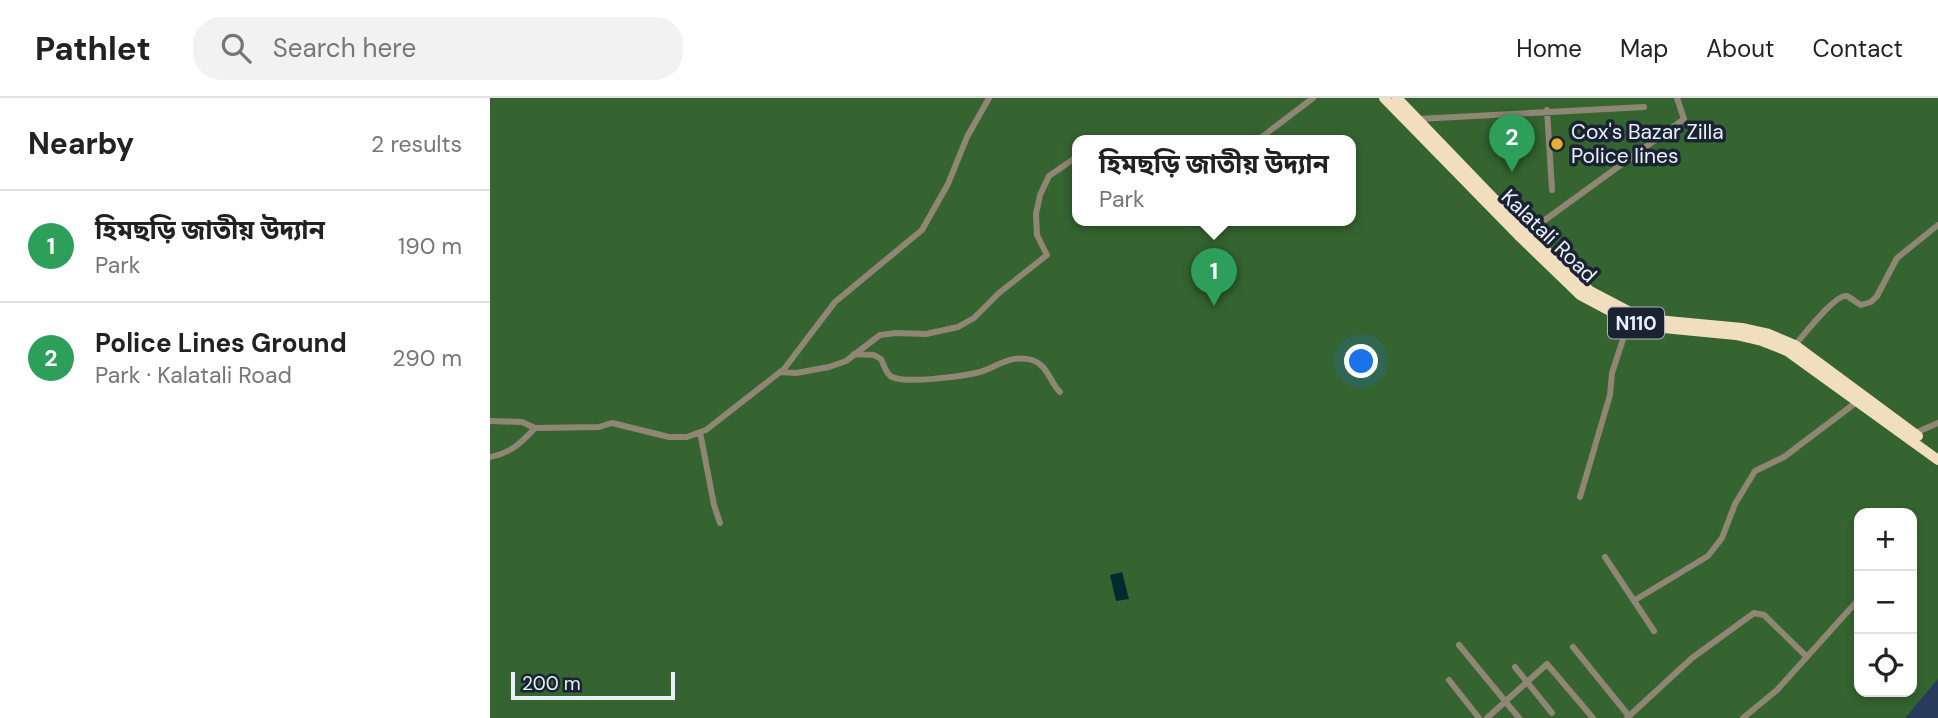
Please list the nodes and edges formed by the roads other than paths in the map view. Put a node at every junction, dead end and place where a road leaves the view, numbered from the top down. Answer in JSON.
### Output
{"nodes":[{"id":1,"x":989,"y":98,"type":"edge"},
{"id":2,"x":1313,"y":98,"type":"edge"},
{"id":3,"x":1384,"y":98,"type":"edge"},
{"id":4,"x":1397,"y":98,"type":"edge"},
{"id":5,"x":1676,"y":98,"type":"edge"},
{"id":6,"x":1644,"y":107,"type":"dead end"},
{"id":7,"x":1547,"y":110,"type":"junction"},
{"id":8,"x":1418,"y":119,"type":"junction"},
{"id":9,"x":1265,"y":135,"type":"edge"},
{"id":10,"x":1427,"y":135,"type":"junction"},
{"id":11,"x":1072,"y":160,"type":"edge"},
{"id":12,"x":1552,"y":190,"type":"dead end"},
{"id":13,"x":1938,"y":225,"type":"edge"},
{"id":14,"x":1527,"y":233,"type":"junction"},
{"id":15,"x":1629,"y":321,"type":"junction"},
{"id":16,"x":1795,"y":345,"type":"junction"},
{"id":17,"x":854,"y":354,"type":"junction"},
{"id":18,"x":782,"y":370,"type":"junction"},
{"id":19,"x":1848,"y":388,"type":"junction"},
{"id":20,"x":1060,"y":392,"type":"dead end"},
{"id":21,"x":1858,"y":401,"type":"junction"},
{"id":22,"x":490,"y":421,"type":"edge"},
{"id":23,"x":1938,"y":423,"type":"edge"},
{"id":24,"x":535,"y":428,"type":"junction"},
{"id":25,"x":700,"y":432,"type":"junction"},
{"id":26,"x":1915,"y":433,"type":"junction"},
{"id":27,"x":1938,"y":451,"type":"edge"},
{"id":28,"x":490,"y":457,"type":"edge"},
{"id":29,"x":1938,"y":460,"type":"edge"},
{"id":30,"x":1580,"y":497,"type":"dead end"},
{"id":31,"x":720,"y":523,"type":"dead end"},
{"id":32,"x":1605,"y":557,"type":"dead end"},
{"id":33,"x":1634,"y":600,"type":"junction"},
{"id":34,"x":1854,"y":605,"type":"edge"},
{"id":35,"x":1654,"y":631,"type":"dead end"},
{"id":36,"x":1459,"y":645,"type":"dead end"},
{"id":37,"x":1573,"y":647,"type":"dead end"},
{"id":38,"x":1807,"y":657,"type":"junction"},
{"id":39,"x":1515,"y":667,"type":"dead end"},
{"id":40,"x":1449,"y":680,"type":"dead end"},
{"id":41,"x":1527,"y":682,"type":"junction"},
{"id":42,"x":1505,"y":701,"type":"junction"},
{"id":43,"x":1552,"y":713,"type":"dead end"},
{"id":44,"x":1628,"y":717,"type":"edge"},
{"id":45,"x":1479,"y":718,"type":"edge"},
{"id":46,"x":1487,"y":718,"type":"edge"},
{"id":47,"x":1519,"y":718,"type":"edge"},
{"id":48,"x":1593,"y":718,"type":"edge"},
{"id":49,"x":1744,"y":718,"type":"edge"}],
"edges":[{"from":1,"to":18,"type":"street"},
{"from":2,"to":9,"type":"street"},
{"from":3,"to":10,"type":"highway","name":"Kalatali Road","number":"N110"},
{"from":4,"to":8,"type":"highway","name":"Kalatali Road","number":"N110"},
{"from":5,"to":14,"type":"street"},
{"from":6,"to":7,"type":"street"},
{"from":7,"to":8,"type":"street"},
{"from":7,"to":12,"type":"street"},
{"from":8,"to":10,"type":"highway","name":"Kalatali Road","number":"N110"},
{"from":10,"to":14,"type":"highway","name":"Kalatali Road","number":"N110"},
{"from":10,"to":15,"type":"highway","name":"Kalatali Road","number":"N110"},
{"from":11,"to":17,"type":"street"},
{"from":13,"to":16,"type":"street"},
{"from":14,"to":16,"type":"highway","name":"Kalatali Road","number":"N110"},
{"from":15,"to":19,"type":"highway","name":"Kalatali Road","number":"N110"},
{"from":15,"to":30,"type":"street"},
{"from":16,"to":19,"type":"highway","name":"Kalatali Road","number":"N110"},
{"from":17,"to":18,"type":"street"},
{"from":17,"to":20,"type":"street"},
{"from":18,"to":25,"type":"street"},
{"from":19,"to":21,"type":"highway","name":"Kalatali Road","number":"N110"},
{"from":19,"to":26,"type":"highway","name":"Kalatali Road","number":"N110"},
{"from":21,"to":29,"type":"highway","name":"Kalatali Road","number":"N110"},
{"from":21,"to":33,"type":"street"},
{"from":22,"to":24,"type":"street"},
{"from":23,"to":26,"type":"street"},
{"from":24,"to":25,"type":"street"},
{"from":24,"to":28,"type":"street"},
{"from":25,"to":31,"type":"street"},
{"from":26,"to":27,"type":"highway","name":"Kalatali Road","number":"N110"},
{"from":32,"to":33,"type":"street"},
{"from":33,"to":35,"type":"street"},
{"from":34,"to":38,"type":"street"},
{"from":36,"to":42,"type":"street"},
{"from":37,"to":44,"type":"street"},
{"from":38,"to":44,"type":"street"},
{"from":38,"to":49,"type":"street"},
{"from":39,"to":41,"type":"street"},
{"from":40,"to":45,"type":"street"},
{"from":41,"to":42,"type":"street"},
{"from":41,"to":43,"type":"street"},
{"from":41,"to":48,"type":"street"},
{"from":42,"to":46,"type":"street"},
{"from":42,"to":47,"type":"street"}]}
